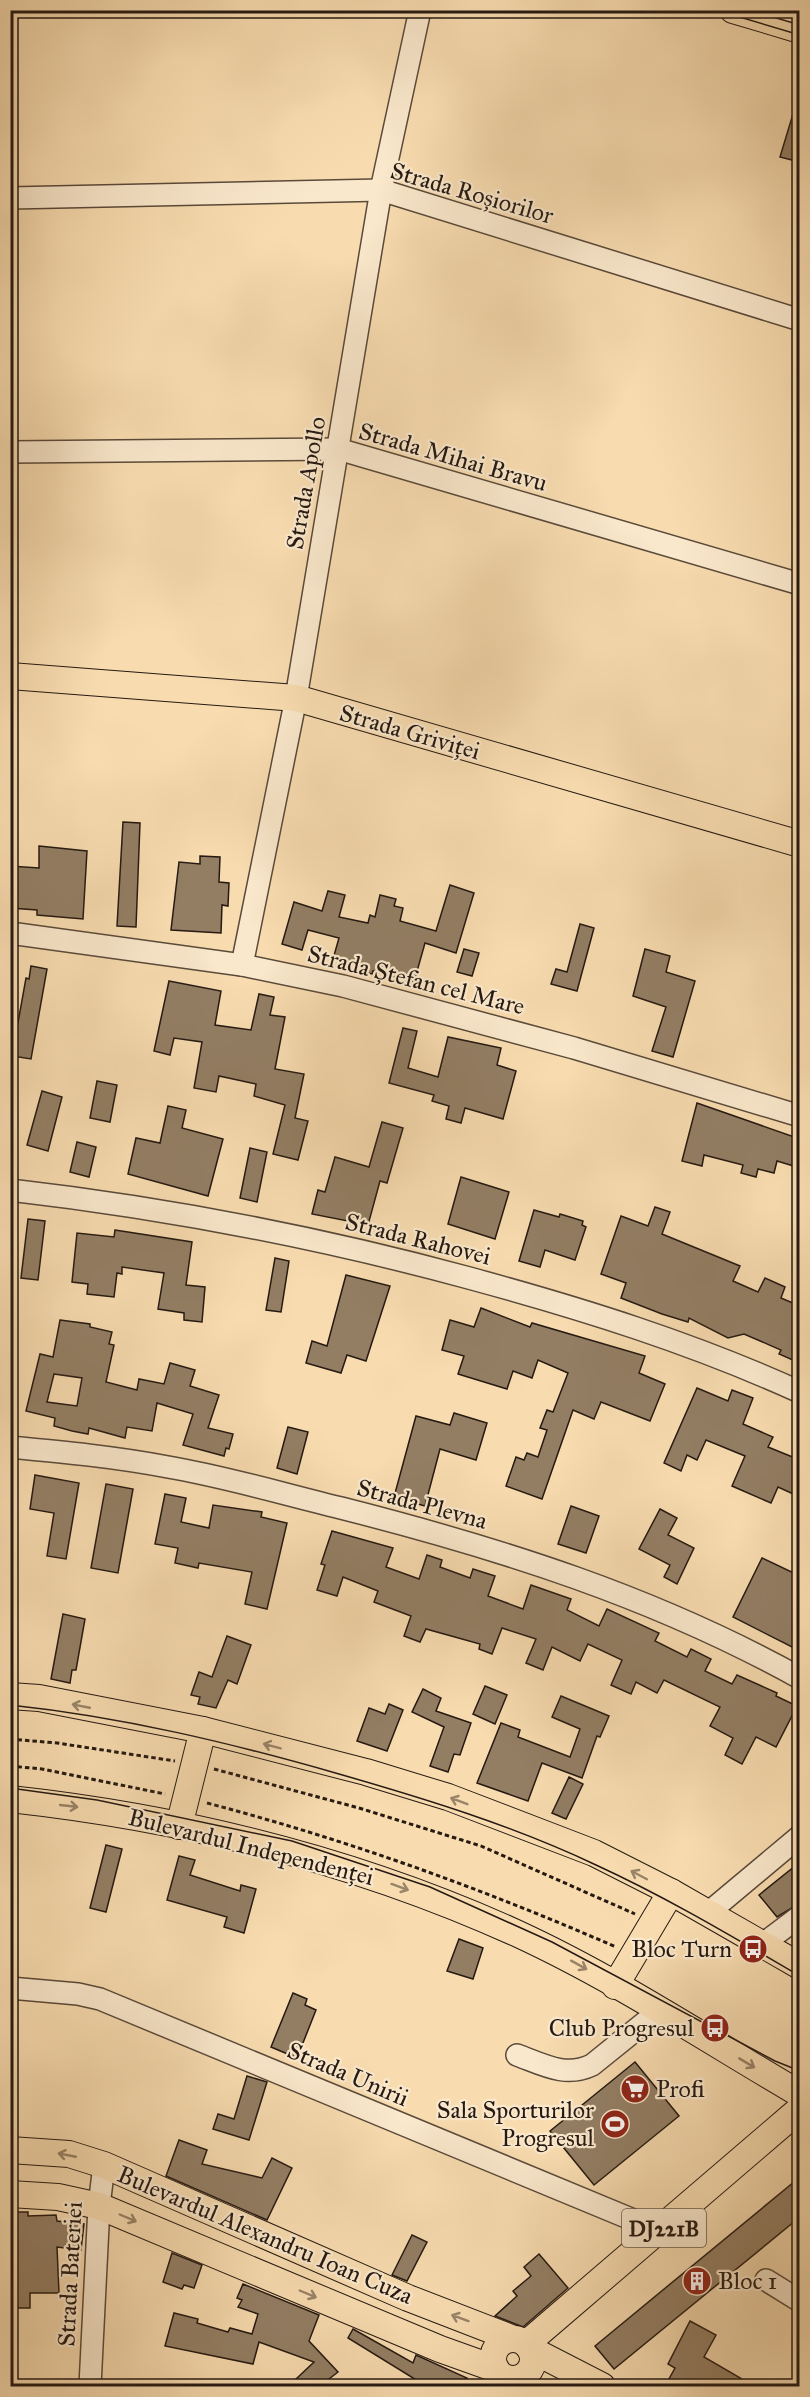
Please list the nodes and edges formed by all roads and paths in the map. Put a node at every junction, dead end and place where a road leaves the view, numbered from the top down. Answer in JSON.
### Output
{"nodes":[{"id":1,"x":420,"y":10,"type":"edge"},
{"id":2,"x":733,"y":10,"type":"edge"},
{"id":3,"x":800,"y":30,"type":"edge"},
{"id":4,"x":381,"y":190,"type":"junction"},
{"id":5,"x":10,"y":198,"type":"edge"},
{"id":6,"x":800,"y":320,"type":"edge"},
{"id":7,"x":338,"y":449,"type":"junction"},
{"id":8,"x":10,"y":452,"type":"edge"},
{"id":9,"x":800,"y":584,"type":"edge"},
{"id":10,"x":10,"y":676,"type":"edge"},
{"id":11,"x":296,"y":698,"type":"junction"},
{"id":12,"x":800,"y":844,"type":"edge"},
{"id":13,"x":10,"y":933,"type":"edge"},
{"id":14,"x":242,"y":964,"type":"junction"},
{"id":15,"x":800,"y":1116,"type":"edge"},
{"id":16,"x":10,"y":1190,"type":"edge"},
{"id":17,"x":800,"y":1392,"type":"edge"},
{"id":18,"x":10,"y":1447,"type":"edge"},
{"id":19,"x":800,"y":1678,"type":"edge"},
{"id":20,"x":10,"y":1695,"type":"edge"},
{"id":21,"x":203,"y":1730,"type":"junction"},
{"id":22,"x":10,"y":1739,"type":"edge"},
{"id":23,"x":195,"y":1764,"type":"junction"},
{"id":24,"x":10,"y":1799,"type":"edge"},
{"id":25,"x":179,"y":1826,"type":"junction"},
{"id":26,"x":800,"y":1836,"type":"edge"},
{"id":27,"x":671,"y":1892,"type":"junction"},
{"id":28,"x":708,"y":1913,"type":"junction"},
{"id":29,"x":800,"y":1916,"type":"edge"},
{"id":30,"x":653,"y":1922,"type":"junction"},
{"id":31,"x":763,"y":1944,"type":"junction"},
{"id":32,"x":800,"y":1966,"type":"edge"},
{"id":33,"x":615,"y":1986,"type":"junction"},
{"id":34,"x":10,"y":1988,"type":"edge"},
{"id":35,"x":659,"y":2011,"type":"junction"},
{"id":36,"x":517,"y":2055,"type":"dead end"},
{"id":37,"x":800,"y":2094,"type":"edge"},
{"id":38,"x":800,"y":2109,"type":"edge"},
{"id":39,"x":10,"y":2150,"type":"edge"},
{"id":40,"x":104,"y":2165,"type":"junction"},
{"id":41,"x":10,"y":2194,"type":"edge"},
{"id":42,"x":99,"y":2206,"type":"junction"},
{"id":43,"x":660,"y":2231,"type":"junction"},
{"id":44,"x":766,"y":2280,"type":"dead end"},
{"id":45,"x":800,"y":2301,"type":"edge"},
{"id":46,"x":523,"y":2344,"type":"junction"},
{"id":47,"x":503,"y":2379,"type":"edge"},
{"id":48,"x":90,"y":2386,"type":"edge"},
{"id":49,"x":602,"y":2386,"type":"edge"}],
"edges":[{"from":1,"to":4,"type":"street","name":"Strada Apollo"},
{"from":2,"to":3,"type":"main road"},
{"from":4,"to":5,"type":"street","name":"Strada Roșiorilor"},
{"from":4,"to":6,"type":"street","name":"Strada Roșiorilor"},
{"from":4,"to":7,"type":"street","name":"Strada Apollo"},
{"from":7,"to":8,"type":"street","name":"Strada Mihai Bravu"},
{"from":7,"to":9,"type":"street","name":"Strada Mihai Bravu"},
{"from":7,"to":11,"type":"street","name":"Strada Apollo"},
{"from":10,"to":11,"type":"main road","name":"Strada Griviței"},
{"from":11,"to":12,"type":"main road","name":"Strada Griviței"},
{"from":11,"to":14,"type":"street","name":"Strada Apollo"},
{"from":13,"to":14,"type":"street","name":"Strada Ștefan cel Mare"},
{"from":14,"to":15,"type":"street","name":"Strada Ștefan cel Mare"},
{"from":16,"to":17,"type":"street","name":"Strada Rahovei"},
{"from":18,"to":19,"type":"street","name":"Strada Plevna"},
{"from":21,"to":20,"type":"main road","one_way":true},
{"from":21,"to":23,"type":"main road"},
{"from":27,"to":21,"type":"main road","one_way":true},
{"from":22,"to":23,"type":"path"},
{"from":23,"to":25,"type":"main road"},
{"from":23,"to":30,"type":"path"},
{"from":24,"to":25,"type":"main road","name":"Bulevardul Independenței","one_way":true},
{"from":25,"to":33,"type":"main road","name":"Bulevardul Independenței","one_way":true},
{"from":26,"to":28,"type":"street"},
{"from":27,"to":28,"type":"main road"},
{"from":27,"to":30,"type":"main road"},
{"from":28,"to":31,"type":"main road"},
{"from":29,"to":31,"type":"street"},
{"from":30,"to":33,"type":"main road"},
{"from":31,"to":32,"type":"main road"},
{"from":33,"to":35,"type":"main road","name":"Bulevardul Independenței"},
{"from":34,"to":43,"type":"street","name":"Strada Unirii"},
{"from":35,"to":36,"type":"street"},
{"from":35,"to":37,"type":"main road","name":"Bulevardul Independenței","one_way":true},
{"from":38,"to":43,"type":"main road","number":"DJ221B"},
{"from":40,"to":39,"type":"main road","name":"Bulevardul Alexandru Ioan Cuza","one_way":true},
{"from":40,"to":42,"type":"street","name":"Strada Bateriei"},
{"from":46,"to":40,"type":"main road","name":"Bulevardul Alexandru Ioan Cuza","one_way":true},
{"from":41,"to":42,"type":"main road","name":"Bulevardul Alexandru Ioan Cuza"},
{"from":42,"to":47,"type":"main road","name":"Bulevardul Alexandru Ioan Cuza","one_way":true},
{"from":42,"to":48,"type":"street","name":"Strada Bateriei"},
{"from":43,"to":46,"type":"main road","number":"DJ221B"},
{"from":44,"to":45,"type":"street"},
{"from":46,"to":47,"type":"main road"},
{"from":46,"to":49,"type":"main road","name":"Bulevardul Alexandru Ioan Cuza"}]}
